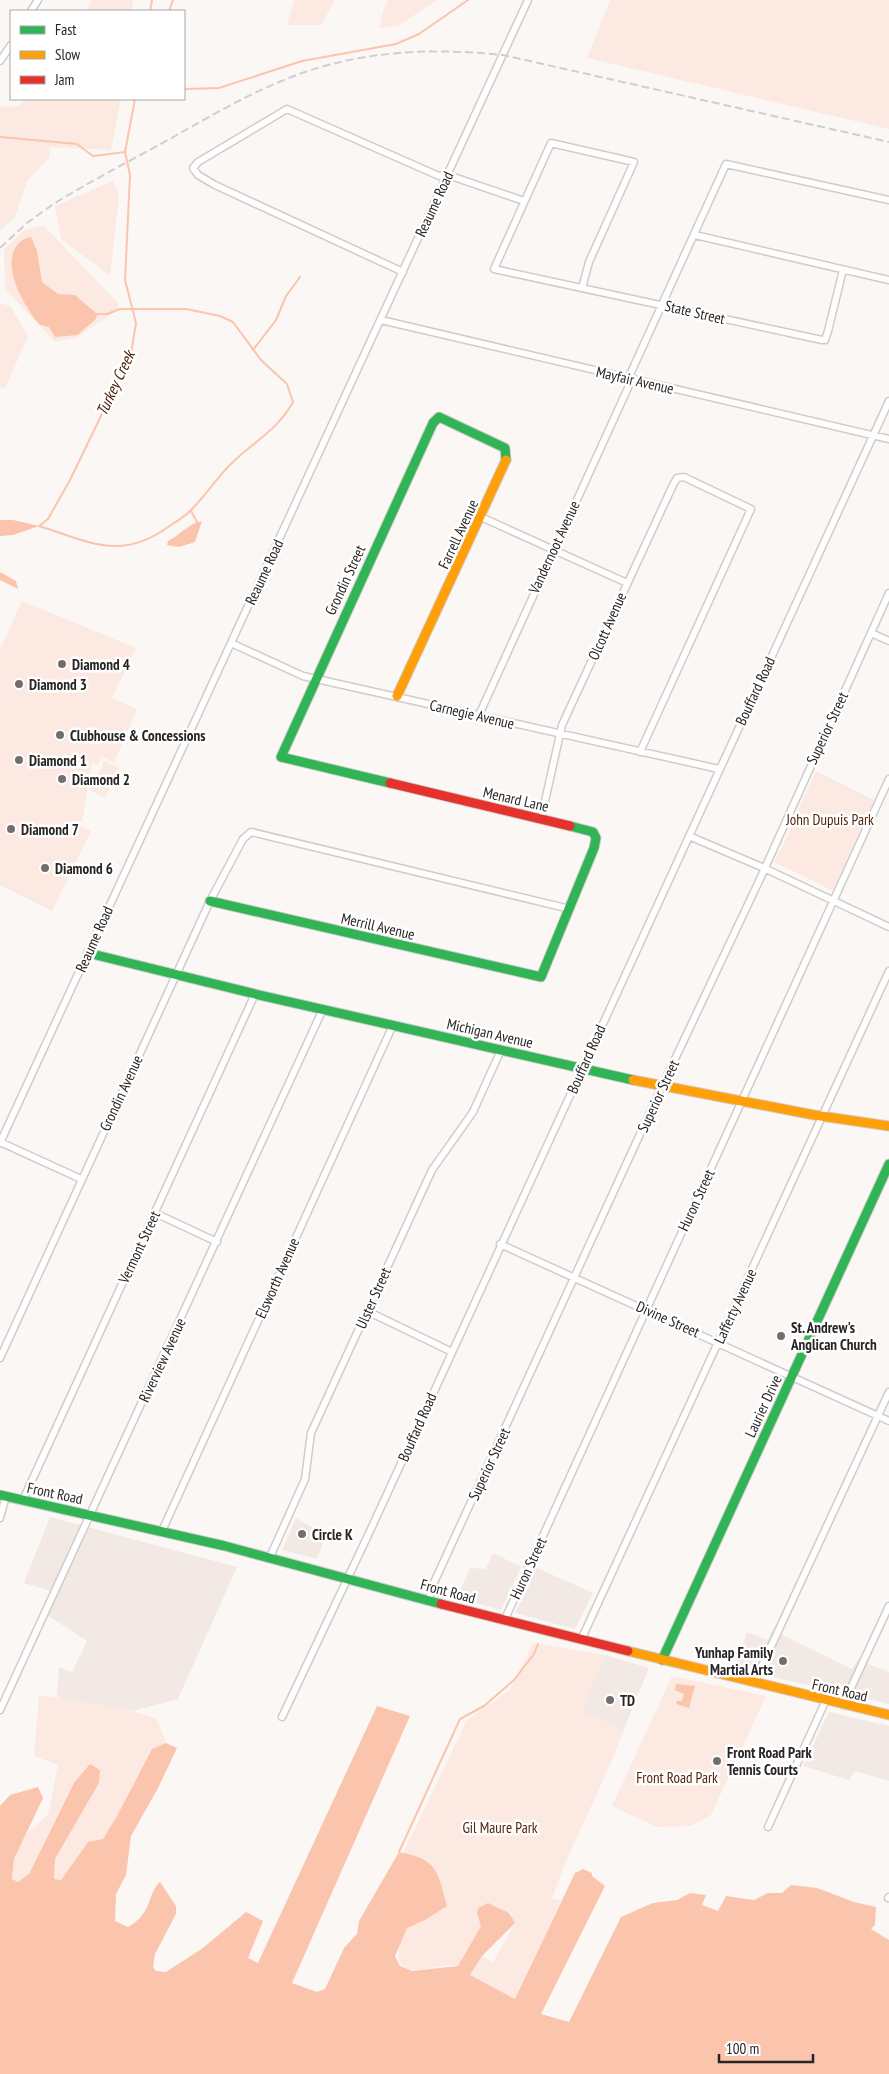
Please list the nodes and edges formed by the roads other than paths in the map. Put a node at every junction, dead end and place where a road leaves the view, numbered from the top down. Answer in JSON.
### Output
{"nodes":[{"id":1,"x":528,"y":0,"type":"edge"},
{"id":2,"x":10,"y":46,"type":"edge"},
{"id":3,"x":0,"y":61,"type":"edge"},
{"id":4,"x":448,"y":175,"type":"junction"},
{"id":5,"x":889,"y":200,"type":"edge"},
{"id":6,"x":524,"y":201,"type":"junction"},
{"id":7,"x":695,"y":235,"type":"junction"},
{"id":8,"x":843,"y":270,"type":"junction"},
{"id":9,"x":403,"y":272,"type":"junction"},
{"id":10,"x":889,"y":280,"type":"edge"},
{"id":11,"x":582,"y":288,"type":"junction"},
{"id":12,"x":662,"y":305,"type":"junction"},
{"id":13,"x":381,"y":320,"type":"junction"},
{"id":14,"x":630,"y":379,"type":"junction"},
{"id":15,"x":889,"y":401,"type":"edge"},
{"id":16,"x":439,"y":416,"type":"joint"},
{"id":17,"x":874,"y":435,"type":"junction"},
{"id":18,"x":889,"y":439,"type":"edge"},
{"id":19,"x":480,"y":517,"type":"junction"},
{"id":20,"x":553,"y":549,"type":"junction"},
{"id":21,"x":627,"y":583,"type":"junction"},
{"id":22,"x":889,"y":593,"type":"edge"},
{"id":23,"x":871,"y":633,"type":"junction"},
{"id":24,"x":889,"y":641,"type":"edge"},
{"id":25,"x":231,"y":643,"type":"junction"},
{"id":26,"x":315,"y":678,"type":"junction"},
{"id":27,"x":397,"y":696,"type":"junction"},
{"id":28,"x":479,"y":716,"type":"junction"},
{"id":29,"x":562,"y":734,"type":"junction"},
{"id":30,"x":640,"y":752,"type":"junction"},
{"id":31,"x":281,"y":758,"type":"joint"},
{"id":32,"x":719,"y":769,"type":"junction"},
{"id":33,"x":889,"y":779,"type":"edge"},
{"id":34,"x":541,"y":819,"type":"junction"},
{"id":35,"x":689,"y":836,"type":"junction"},
{"id":36,"x":764,"y":868,"type":"junction"},
{"id":37,"x":210,"y":901,"type":"junction"},
{"id":38,"x":833,"y":901,"type":"junction"},
{"id":39,"x":570,"y":909,"type":"junction"},
{"id":40,"x":889,"y":927,"type":"edge"},
{"id":41,"x":88,"y":953,"type":"junction"},
{"id":42,"x":889,"y":971,"type":"edge"},
{"id":43,"x":176,"y":975,"type":"junction"},
{"id":44,"x":541,"y":977,"type":"joint"},
{"id":45,"x":255,"y":994,"type":"junction"},
{"id":46,"x":323,"y":1009,"type":"junction"},
{"id":47,"x":393,"y":1025,"type":"junction"},
{"id":48,"x":501,"y":1050,"type":"junction"},
{"id":49,"x":582,"y":1067,"type":"junction"},
{"id":50,"x":662,"y":1087,"type":"junction"},
{"id":51,"x":741,"y":1101,"type":"junction"},
{"id":52,"x":822,"y":1116,"type":"junction"},
{"id":53,"x":889,"y":1126,"type":"edge"},
{"id":54,"x":0,"y":1142,"type":"edge"},
{"id":55,"x":889,"y":1164,"type":"edge"},
{"id":56,"x":81,"y":1179,"type":"junction"},
{"id":57,"x":155,"y":1213,"type":"junction"},
{"id":58,"x":217,"y":1242,"type":"junction"},
{"id":59,"x":500,"y":1244,"type":"junction"},
{"id":60,"x":575,"y":1277,"type":"junction"},
{"id":61,"x":646,"y":1310,"type":"junction"},
{"id":62,"x":367,"y":1311,"type":"junction"},
{"id":63,"x":718,"y":1342,"type":"junction"},
{"id":64,"x":452,"y":1352,"type":"junction"},
{"id":65,"x":0,"y":1358,"type":"edge"},
{"id":66,"x":792,"y":1377,"type":"junction"},
{"id":67,"x":889,"y":1392,"type":"edge"},
{"id":68,"x":878,"y":1416,"type":"junction"},
{"id":69,"x":889,"y":1421,"type":"edge"},
{"id":70,"x":3,"y":1496,"type":"edge"},
{"id":71,"x":23,"y":1500,"type":"junction"},
{"id":72,"x":91,"y":1514,"type":"junction"},
{"id":73,"x":0,"y":1518,"type":"edge"},
{"id":74,"x":162,"y":1530,"type":"junction"},
{"id":75,"x":270,"y":1557,"type":"junction"},
{"id":76,"x":347,"y":1578,"type":"junction"},
{"id":77,"x":429,"y":1600,"type":"junction"},
{"id":78,"x":889,"y":1606,"type":"edge"},
{"id":79,"x":504,"y":1621,"type":"junction"},
{"id":80,"x":581,"y":1640,"type":"junction"},
{"id":81,"x":662,"y":1660,"type":"junction"},
{"id":82,"x":754,"y":1683,"type":"junction"},
{"id":83,"x":826,"y":1700,"type":"junction"},
{"id":84,"x":843,"y":1705,"type":"junction"},
{"id":85,"x":0,"y":1710,"type":"edge"},
{"id":86,"x":889,"y":1715,"type":"edge"},
{"id":87,"x":282,"y":1717,"type":"dead end"},
{"id":88,"x":768,"y":1827,"type":"dead end"}],
"edges":[{"from":1,"to":4,"type":"street","name":"Reaume Road"},
{"from":2,"to":3,"type":"street"},
{"from":4,"to":6,"type":"street"},
{"from":4,"to":9,"type":"street","name":"Reaume Road"},
{"from":4,"to":9,"type":"street"},
{"from":5,"to":7,"type":"street","name":"Vandernoot Avenue"},
{"from":6,"to":11,"type":"street","name":"State Street"},
{"from":6,"to":11,"type":"street"},
{"from":7,"to":8,"type":"street"},
{"from":7,"to":12,"type":"street","name":"Vandernoot Avenue"},
{"from":8,"to":10,"type":"street"},
{"from":8,"to":12,"type":"street","name":"State Street"},
{"from":9,"to":13,"type":"street","name":"Reaume Road"},
{"from":11,"to":12,"type":"street","name":"State Street"},
{"from":12,"to":14,"type":"street","name":"Vandernoot Avenue"},
{"from":13,"to":14,"type":"street","name":"Mayfair Avenue"},
{"from":13,"to":25,"type":"street","name":"Reaume Road"},
{"from":14,"to":17,"type":"street","name":"Mayfair Avenue"},
{"from":14,"to":20,"type":"street","name":"Vandernoot Avenue"},
{"from":15,"to":17,"type":"street","name":"Bouffard Road"},
{"from":16,"to":19,"type":"street","name":"Farrell Avenue"},
{"from":16,"to":26,"type":"street","name":"Grondin Street"},
{"from":17,"to":18,"type":"street","name":"Mayfair Avenue"},
{"from":17,"to":32,"type":"street","name":"Bouffard Road"},
{"from":19,"to":20,"type":"street"},
{"from":19,"to":27,"type":"street","name":"Farrell Avenue"},
{"from":20,"to":21,"type":"street"},
{"from":20,"to":28,"type":"street","name":"Vandernoot Avenue"},
{"from":21,"to":29,"type":"street","name":"Olcott Avenue"},
{"from":21,"to":30,"type":"street","name":"Olcott Avenue"},
{"from":22,"to":23,"type":"street","name":"Superior Street"},
{"from":23,"to":24,"type":"street"},
{"from":23,"to":36,"type":"street","name":"Superior Street"},
{"from":25,"to":26,"type":"street","name":"Carnegie Avenue"},
{"from":25,"to":41,"type":"street","name":"Reaume Road"},
{"from":26,"to":27,"type":"street","name":"Carnegie Avenue"},
{"from":26,"to":31,"type":"street","name":"Grondin Street"},
{"from":27,"to":28,"type":"street","name":"Carnegie Avenue"},
{"from":28,"to":29,"type":"street","name":"Carnegie Avenue"},
{"from":29,"to":30,"type":"street","name":"Carnegie Avenue"},
{"from":29,"to":34,"type":"street","name":"Olcott Avenue"},
{"from":30,"to":32,"type":"street","name":"Carnegie Avenue"},
{"from":31,"to":34,"type":"street","name":"Menard Lane"},
{"from":32,"to":35,"type":"street","name":"Bouffard Road"},
{"from":33,"to":38,"type":"street","name":"Huron Street"},
{"from":34,"to":39,"type":"street","name":"Menard Lane"},
{"from":35,"to":36,"type":"street"},
{"from":35,"to":49,"type":"street","name":"Bouffard Road"},
{"from":36,"to":38,"type":"street"},
{"from":36,"to":50,"type":"street","name":"Superior Street"},
{"from":37,"to":39,"type":"street","name":"Grondin Avenue"},
{"from":37,"to":43,"type":"street","name":"Grondin Avenue"},
{"from":37,"to":44,"type":"street","name":"Merrill Avenue"},
{"from":38,"to":40,"type":"street"},
{"from":38,"to":51,"type":"street","name":"Huron Street"},
{"from":39,"to":44,"type":"street","name":"Menard Lane"},
{"from":41,"to":43,"type":"street","name":"Michigan Avenue"},
{"from":41,"to":54,"type":"street","name":"Reaume Road"},
{"from":42,"to":52,"type":"street","name":"Lafferty Avenue"},
{"from":43,"to":45,"type":"street","name":"Michigan Avenue"},
{"from":43,"to":56,"type":"street","name":"Grondin Avenue"},
{"from":45,"to":46,"type":"street","name":"Michigan Avenue"},
{"from":45,"to":57,"type":"street","name":"Vermont Street"},
{"from":46,"to":47,"type":"street","name":"Michigan Avenue"},
{"from":46,"to":58,"type":"street","name":"Riverview Avenue"},
{"from":47,"to":48,"type":"street","name":"Michigan Avenue"},
{"from":47,"to":74,"type":"street","name":"Elsworth Avenue"},
{"from":48,"to":49,"type":"street","name":"Michigan Avenue"},
{"from":48,"to":62,"type":"street","name":"Ulster Street"},
{"from":49,"to":50,"type":"street","name":"Michigan Avenue"},
{"from":49,"to":59,"type":"street","name":"Bouffard Road"},
{"from":50,"to":51,"type":"street","name":"Michigan Avenue"},
{"from":50,"to":60,"type":"street","name":"Superior Street"},
{"from":51,"to":52,"type":"street","name":"Michigan Avenue"},
{"from":51,"to":61,"type":"street","name":"Huron Street"},
{"from":52,"to":53,"type":"street","name":"Michigan Avenue"},
{"from":52,"to":63,"type":"street","name":"Lafferty Avenue"},
{"from":54,"to":56,"type":"street"},
{"from":55,"to":66,"type":"street","name":"Laurier Drive"},
{"from":56,"to":65,"type":"street","name":"Grondin Avenue"},
{"from":57,"to":58,"type":"street"},
{"from":57,"to":71,"type":"street","name":"Vermont Street"},
{"from":58,"to":72,"type":"street","name":"Riverview Avenue"},
{"from":59,"to":60,"type":"street","name":"Divine Street"},
{"from":59,"to":64,"type":"street","name":"Bouffard Road"},
{"from":60,"to":61,"type":"street","name":"Divine Street"},
{"from":60,"to":77,"type":"street","name":"Superior Street"},
{"from":61,"to":63,"type":"street","name":"Divine Street"},
{"from":61,"to":79,"type":"street","name":"Huron Street"},
{"from":62,"to":64,"type":"street"},
{"from":62,"to":75,"type":"street","name":"Ulster Street"},
{"from":63,"to":66,"type":"street","name":"Divine Street"},
{"from":63,"to":80,"type":"street","name":"Lafferty Avenue"},
{"from":64,"to":76,"type":"street","name":"Bouffard Road"},
{"from":66,"to":68,"type":"street","name":"Divine Street"},
{"from":66,"to":81,"type":"street","name":"Laurier Drive"},
{"from":67,"to":68,"type":"street"},
{"from":68,"to":69,"type":"street","name":"Divine Street"},
{"from":68,"to":82,"type":"street"},
{"from":70,"to":71,"type":"street","name":"Front Road"},
{"from":70,"to":73,"type":"street"},
{"from":71,"to":72,"type":"street","name":"Front Road"},
{"from":72,"to":74,"type":"street","name":"Front Road"},
{"from":72,"to":85,"type":"street","name":"Riverview Avenue"},
{"from":74,"to":75,"type":"street","name":"Front Road"},
{"from":75,"to":76,"type":"street","name":"Front Road"},
{"from":76,"to":77,"type":"street","name":"Front Road"},
{"from":76,"to":87,"type":"street","name":"Bouffard Road"},
{"from":77,"to":79,"type":"street","name":"Front Road"},
{"from":78,"to":84,"type":"street"},
{"from":79,"to":80,"type":"street","name":"Front Road"},
{"from":80,"to":81,"type":"street","name":"Front Road"},
{"from":81,"to":82,"type":"street","name":"Front Road"},
{"from":82,"to":83,"type":"street","name":"Front Road"},
{"from":83,"to":84,"type":"street","name":"Front Road"},
{"from":83,"to":88,"type":"street"},
{"from":84,"to":86,"type":"street","name":"Front Road"}]}
